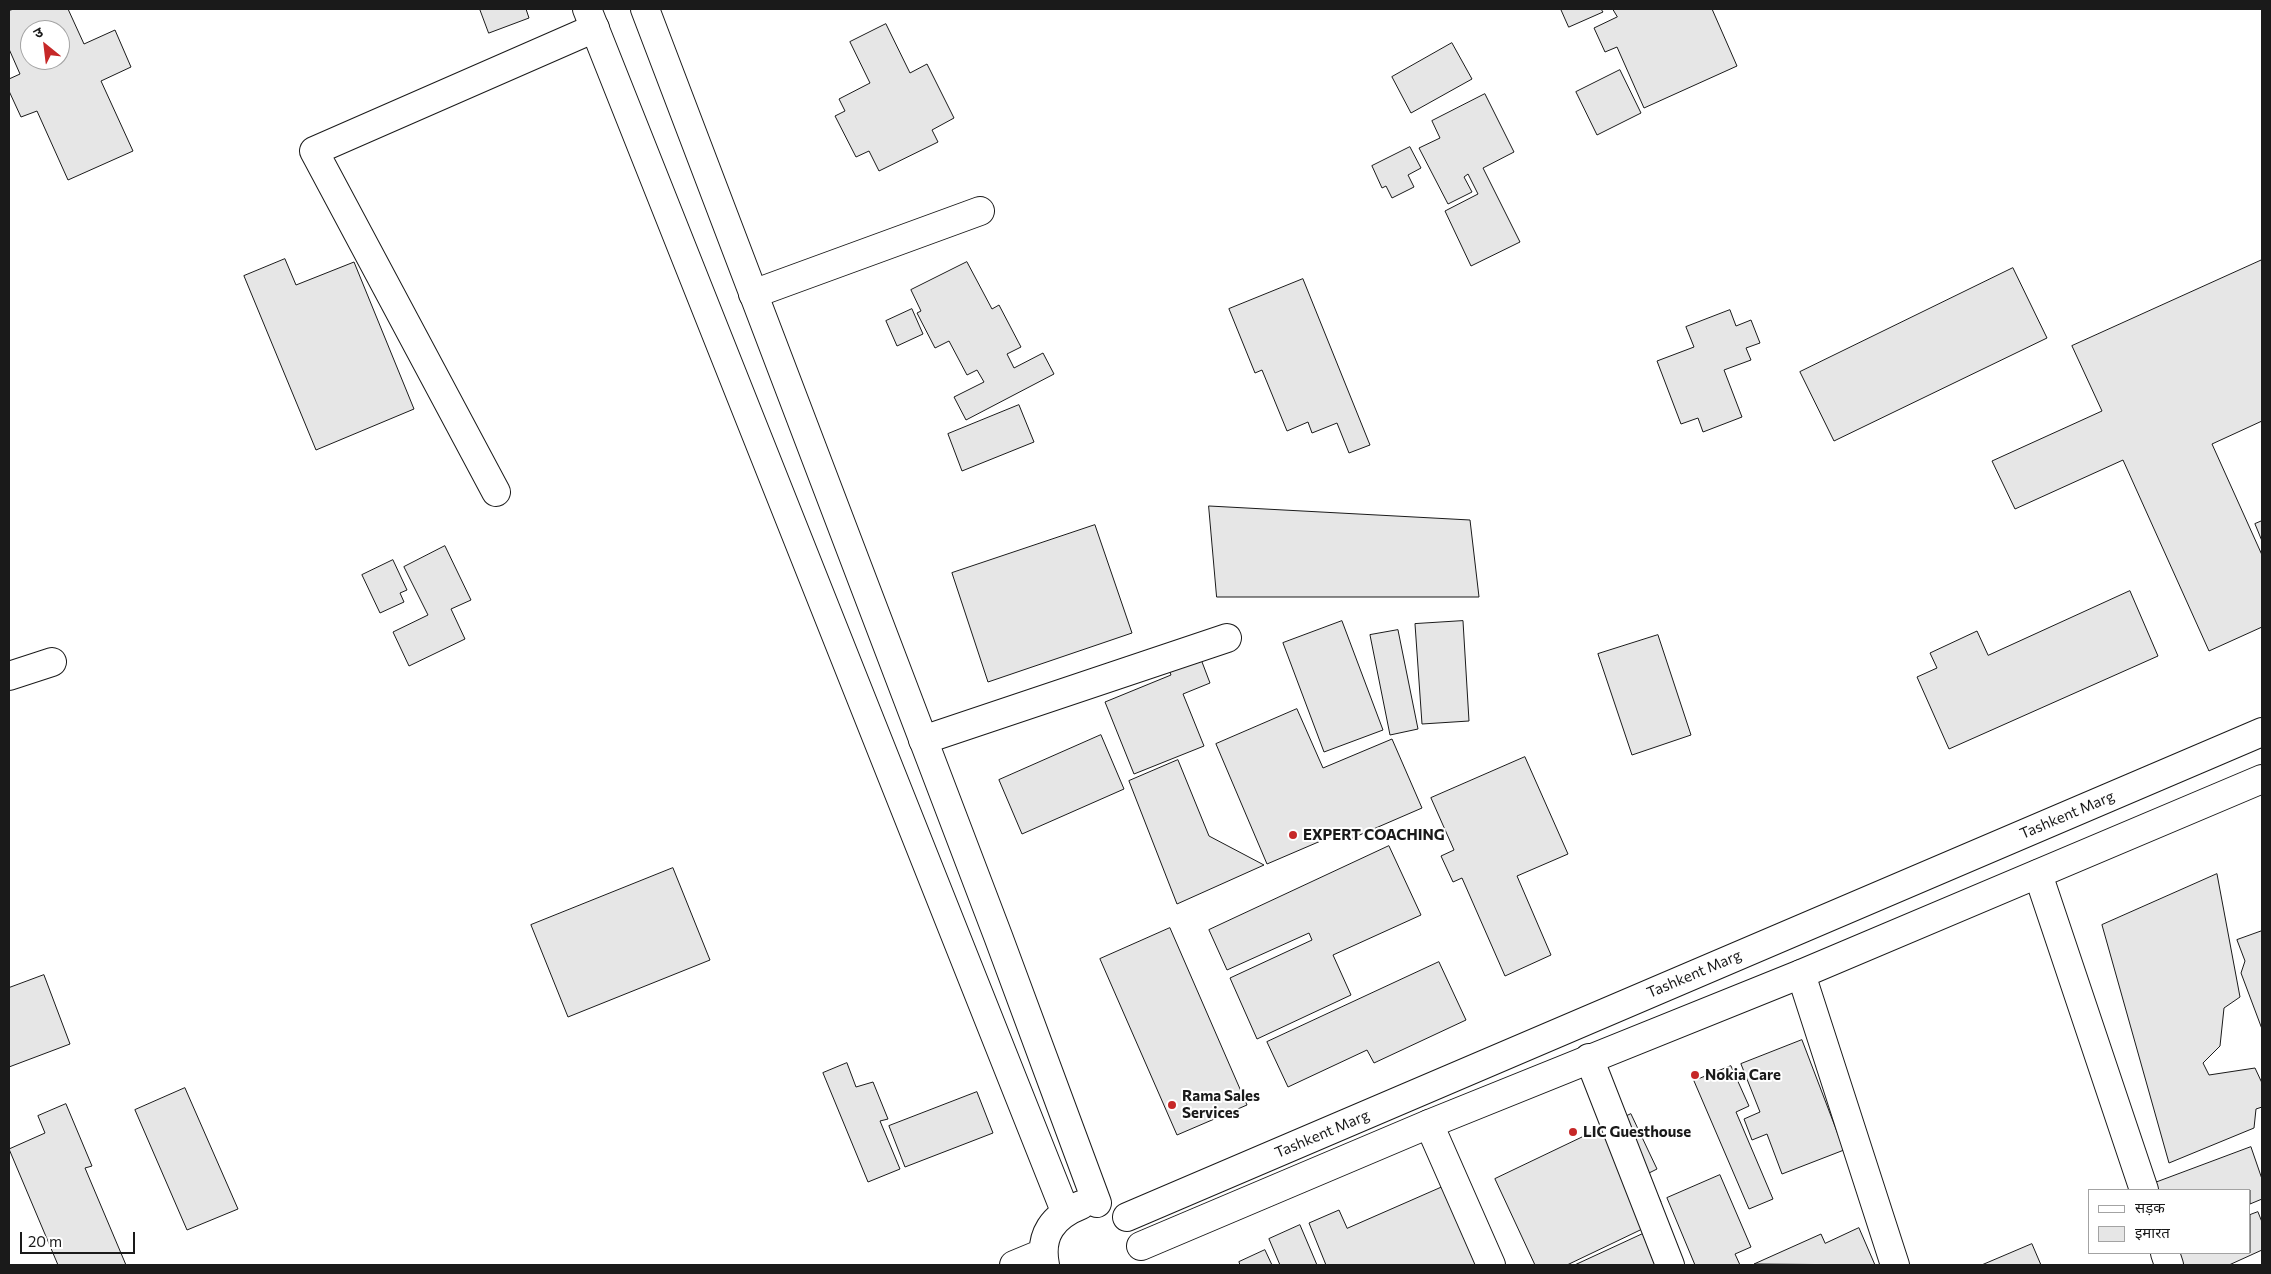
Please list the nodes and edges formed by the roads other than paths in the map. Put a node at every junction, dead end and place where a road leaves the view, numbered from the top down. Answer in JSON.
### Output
{"nodes":[{"id":1,"x":645,"y":9,"type":"edge"},
{"id":2,"x":591,"y":18,"type":"edge"},
{"id":3,"x":980,"y":211,"type":"dead end"},
{"id":4,"x":753,"y":294,"type":"junction"},
{"id":5,"x":496,"y":492,"type":"dead end"},
{"id":6,"x":1227,"y":638,"type":"dead end"},
{"id":7,"x":52,"y":662,"type":"dead end"},
{"id":8,"x":9,"y":676,"type":"edge"},
{"id":9,"x":2262,"y":732,"type":"edge"},
{"id":10,"x":923,"y":740,"type":"junction"},
{"id":11,"x":2262,"y":779,"type":"edge"},
{"id":12,"x":2038,"y":874,"type":"junction"},
{"id":13,"x":1801,"y":974,"type":"junction"},
{"id":14,"x":1590,"y":1058,"type":"junction"},
{"id":15,"x":1429,"y":1124,"type":"junction"},
{"id":16,"x":2144,"y":1189,"type":"edge"},
{"id":17,"x":1097,"y":1203,"type":"junction"},
{"id":18,"x":1065,"y":1211,"type":"junction"},
{"id":19,"x":1127,"y":1217,"type":"junction"},
{"id":20,"x":1140,"y":1255,"type":"edge"},
{"id":21,"x":1044,"y":1259,"type":"edge"},
{"id":22,"x":1014,"y":1265,"type":"edge"},
{"id":23,"x":1491,"y":1265,"type":"edge"},
{"id":24,"x":1670,"y":1265,"type":"edge"},
{"id":25,"x":1895,"y":1265,"type":"edge"}],
"edges":[{"from":1,"to":4,"type":"street"},
{"from":2,"to":5,"type":"street"},
{"from":2,"to":18,"type":"street"},
{"from":3,"to":4,"type":"street"},
{"from":4,"to":10,"type":"street"},
{"from":6,"to":10,"type":"street"},
{"from":7,"to":8,"type":"street"},
{"from":9,"to":19,"type":"street","name":"Tashkent Marg"},
{"from":10,"to":17,"type":"street"},
{"from":11,"to":12,"type":"street"},
{"from":12,"to":13,"type":"street"},
{"from":12,"to":16,"type":"street"},
{"from":13,"to":14,"type":"street"},
{"from":13,"to":25,"type":"street"},
{"from":14,"to":15,"type":"street"},
{"from":14,"to":24,"type":"street"},
{"from":15,"to":20,"type":"street"},
{"from":15,"to":23,"type":"street"},
{"from":17,"to":18,"type":"street"},
{"from":17,"to":19,"type":"street"},
{"from":18,"to":21,"type":"street"},
{"from":19,"to":20,"type":"street"},
{"from":21,"to":22,"type":"street"}]}
